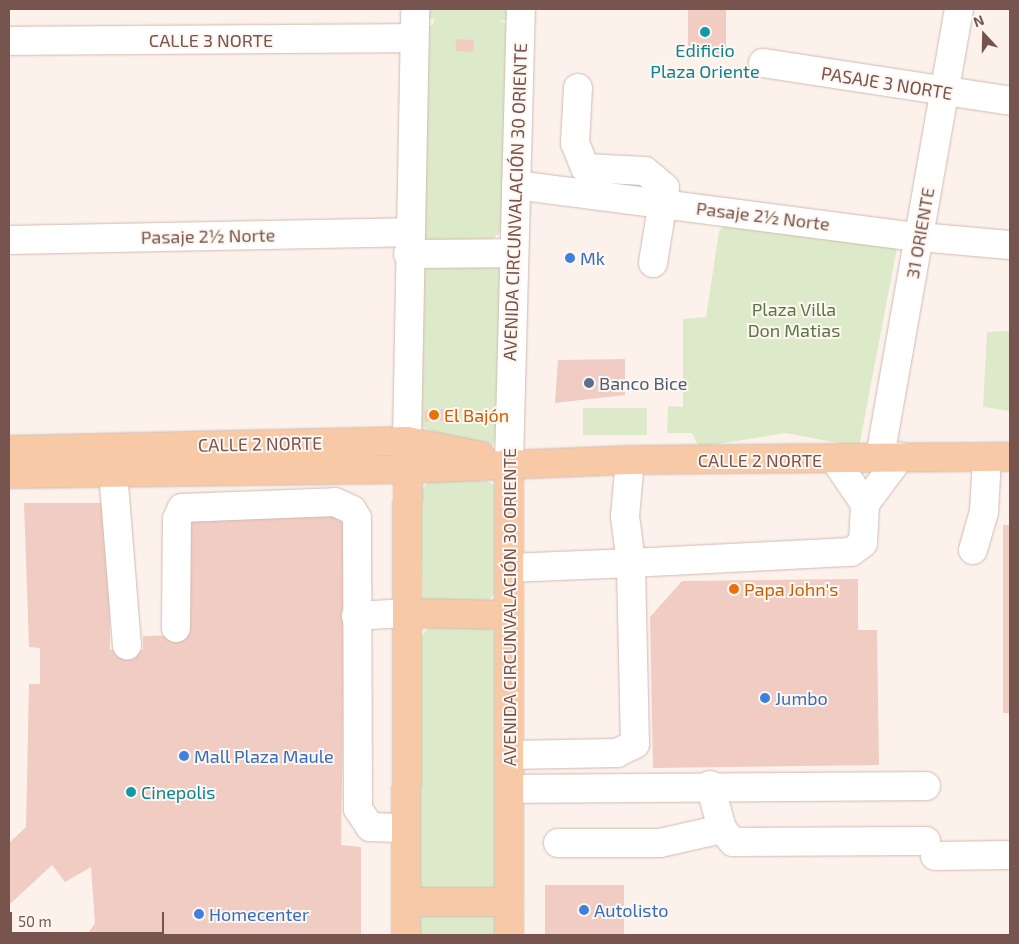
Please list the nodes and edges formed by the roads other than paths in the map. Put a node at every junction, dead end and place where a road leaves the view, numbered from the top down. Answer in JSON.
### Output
{"nodes":[{"id":1,"x":415,"y":9,"type":"edge"},
{"id":2,"x":521,"y":9,"type":"edge"},
{"id":3,"x":959,"y":9,"type":"edge"},
{"id":4,"x":414,"y":38,"type":"junction"},
{"id":5,"x":9,"y":41,"type":"edge"},
{"id":6,"x":763,"y":64,"type":"dead end"},
{"id":7,"x":578,"y":88,"type":"dead end"},
{"id":8,"x":944,"y":93,"type":"junction"},
{"id":9,"x":1010,"y":101,"type":"edge"},
{"id":10,"x":516,"y":185,"type":"junction"},
{"id":11,"x":666,"y":203,"type":"junction"},
{"id":12,"x":919,"y":237,"type":"junction"},
{"id":13,"x":9,"y":240,"type":"edge"},
{"id":14,"x":408,"y":243,"type":"junction"},
{"id":15,"x":1010,"y":245,"type":"edge"},
{"id":16,"x":513,"y":253,"type":"junction"},
{"id":17,"x":653,"y":264,"type":"dead end"},
{"id":18,"x":407,"y":441,"type":"junction"},
{"id":19,"x":9,"y":450,"type":"edge"},
{"id":20,"x":890,"y":457,"type":"junction"},
{"id":21,"x":999,"y":458,"type":"edge"},
{"id":22,"x":630,"y":460,"type":"junction"},
{"id":23,"x":835,"y":460,"type":"junction"},
{"id":24,"x":509,"y":462,"type":"junction"},
{"id":25,"x":408,"y":469,"type":"junction"},
{"id":26,"x":113,"y":472,"type":"junction"},
{"id":27,"x":9,"y":474,"type":"edge"},
{"id":28,"x":865,"y":504,"type":"junction"},
{"id":29,"x":973,"y":550,"type":"dead end"},
{"id":30,"x":631,"y":563,"type":"junction"},
{"id":31,"x":509,"y":568,"type":"junction"},
{"id":32,"x":407,"y":613,"type":"junction"},
{"id":33,"x":509,"y":615,"type":"junction"},
{"id":34,"x":356,"y":616,"type":"junction"},
{"id":35,"x":176,"y":628,"type":"dead end"},
{"id":36,"x":127,"y":645,"type":"dead end"},
{"id":37,"x":522,"y":754,"type":"junction"},
{"id":38,"x":710,"y":785,"type":"junction"},
{"id":39,"x":926,"y":786,"type":"dead end"},
{"id":40,"x":509,"y":789,"type":"junction"},
{"id":41,"x":406,"y":828,"type":"junction"},
{"id":42,"x":722,"y":829,"type":"junction"},
{"id":43,"x":558,"y":842,"type":"dead end"},
{"id":44,"x":1010,"y":855,"type":"edge"},
{"id":45,"x":406,"y":902,"type":"junction"},
{"id":46,"x":509,"y":902,"type":"junction"},
{"id":47,"x":406,"y":935,"type":"edge"},
{"id":48,"x":509,"y":935,"type":"edge"}],
"edges":[{"from":1,"to":4,"type":"street"},
{"from":2,"to":10,"type":"street","name":"AVENIDA CIRCUNVALACIÓN 30 ORIENTE"},
{"from":3,"to":8,"type":"street","name":"31 ORIENTE"},
{"from":4,"to":5,"type":"street","name":"CALLE 3 NORTE"},
{"from":4,"to":14,"type":"street"},
{"from":6,"to":8,"type":"street","name":"PASAJE 3 NORTE"},
{"from":7,"to":11,"type":"street"},
{"from":8,"to":9,"type":"street","name":"PASAJE 3 NORTE"},
{"from":8,"to":12,"type":"street","name":"31 ORIENTE"},
{"from":10,"to":11,"type":"street","name":"Pasaje 2½ Norte"},
{"from":10,"to":16,"type":"street","name":"AVENIDA CIRCUNVALACIÓN 30 ORIENTE"},
{"from":11,"to":12,"type":"street","name":"Pasaje 2½ Norte"},
{"from":11,"to":17,"type":"street"},
{"from":12,"to":15,"type":"street","name":"Pasaje 2½ Norte"},
{"from":12,"to":20,"type":"street","name":"31 ORIENTE"},
{"from":13,"to":14,"type":"street","name":"Pasaje 2½ Norte"},
{"from":14,"to":16,"type":"street","name":"Pasaje 2½ Norte"},
{"from":14,"to":18,"type":"street"},
{"from":16,"to":24,"type":"street","name":"AVENIDA CIRCUNVALACIÓN 30 ORIENTE"},
{"from":18,"to":19,"type":"main road","name":"CALLE 2 NORTE"},
{"from":18,"to":24,"type":"main road","name":"CALLE 2 NORTE"},
{"from":18,"to":25,"type":"main road"},
{"from":20,"to":21,"type":"main road","name":"CALLE 2 NORTE"},
{"from":20,"to":23,"type":"main road","name":"CALLE 2 NORTE"},
{"from":20,"to":28,"type":"street"},
{"from":21,"to":29,"type":"street"},
{"from":22,"to":23,"type":"main road","name":"CALLE 2 NORTE"},
{"from":22,"to":24,"type":"main road","name":"CALLE 2 NORTE"},
{"from":22,"to":30,"type":"street"},
{"from":23,"to":28,"type":"street"},
{"from":24,"to":25,"type":"main road","name":"CALLE 2 NORTE"},
{"from":24,"to":31,"type":"main road","name":"AVENIDA CIRCUNVALACIÓN 30 ORIENTE"},
{"from":25,"to":26,"type":"main road","name":"CALLE 2 NORTE"},
{"from":25,"to":32,"type":"main road"},
{"from":26,"to":27,"type":"main road","name":"CALLE 2 NORTE"},
{"from":26,"to":36,"type":"street"},
{"from":28,"to":30,"type":"street"},
{"from":30,"to":31,"type":"street"},
{"from":30,"to":37,"type":"street"},
{"from":31,"to":33,"type":"main road","name":"AVENIDA CIRCUNVALACIÓN 30 ORIENTE"},
{"from":32,"to":33,"type":"main road"},
{"from":32,"to":34,"type":"street"},
{"from":32,"to":41,"type":"main road"},
{"from":33,"to":37,"type":"main road","name":"AVENIDA CIRCUNVALACIÓN 30 ORIENTE"},
{"from":34,"to":35,"type":"street"},
{"from":34,"to":41,"type":"street"},
{"from":37,"to":40,"type":"main road","name":"AVENIDA CIRCUNVALACIÓN 30 ORIENTE"},
{"from":38,"to":39,"type":"street"},
{"from":38,"to":40,"type":"street"},
{"from":38,"to":42,"type":"street"},
{"from":40,"to":46,"type":"main road","name":"AVENIDA CIRCUNVALACIÓN 30 ORIENTE"},
{"from":41,"to":45,"type":"main road"},
{"from":42,"to":43,"type":"street"},
{"from":42,"to":44,"type":"street"},
{"from":45,"to":46,"type":"main road"},
{"from":45,"to":47,"type":"main road"},
{"from":46,"to":48,"type":"main road","name":"AVENIDA CIRCUNVALACIÓN 30 ORIENTE"}]}
